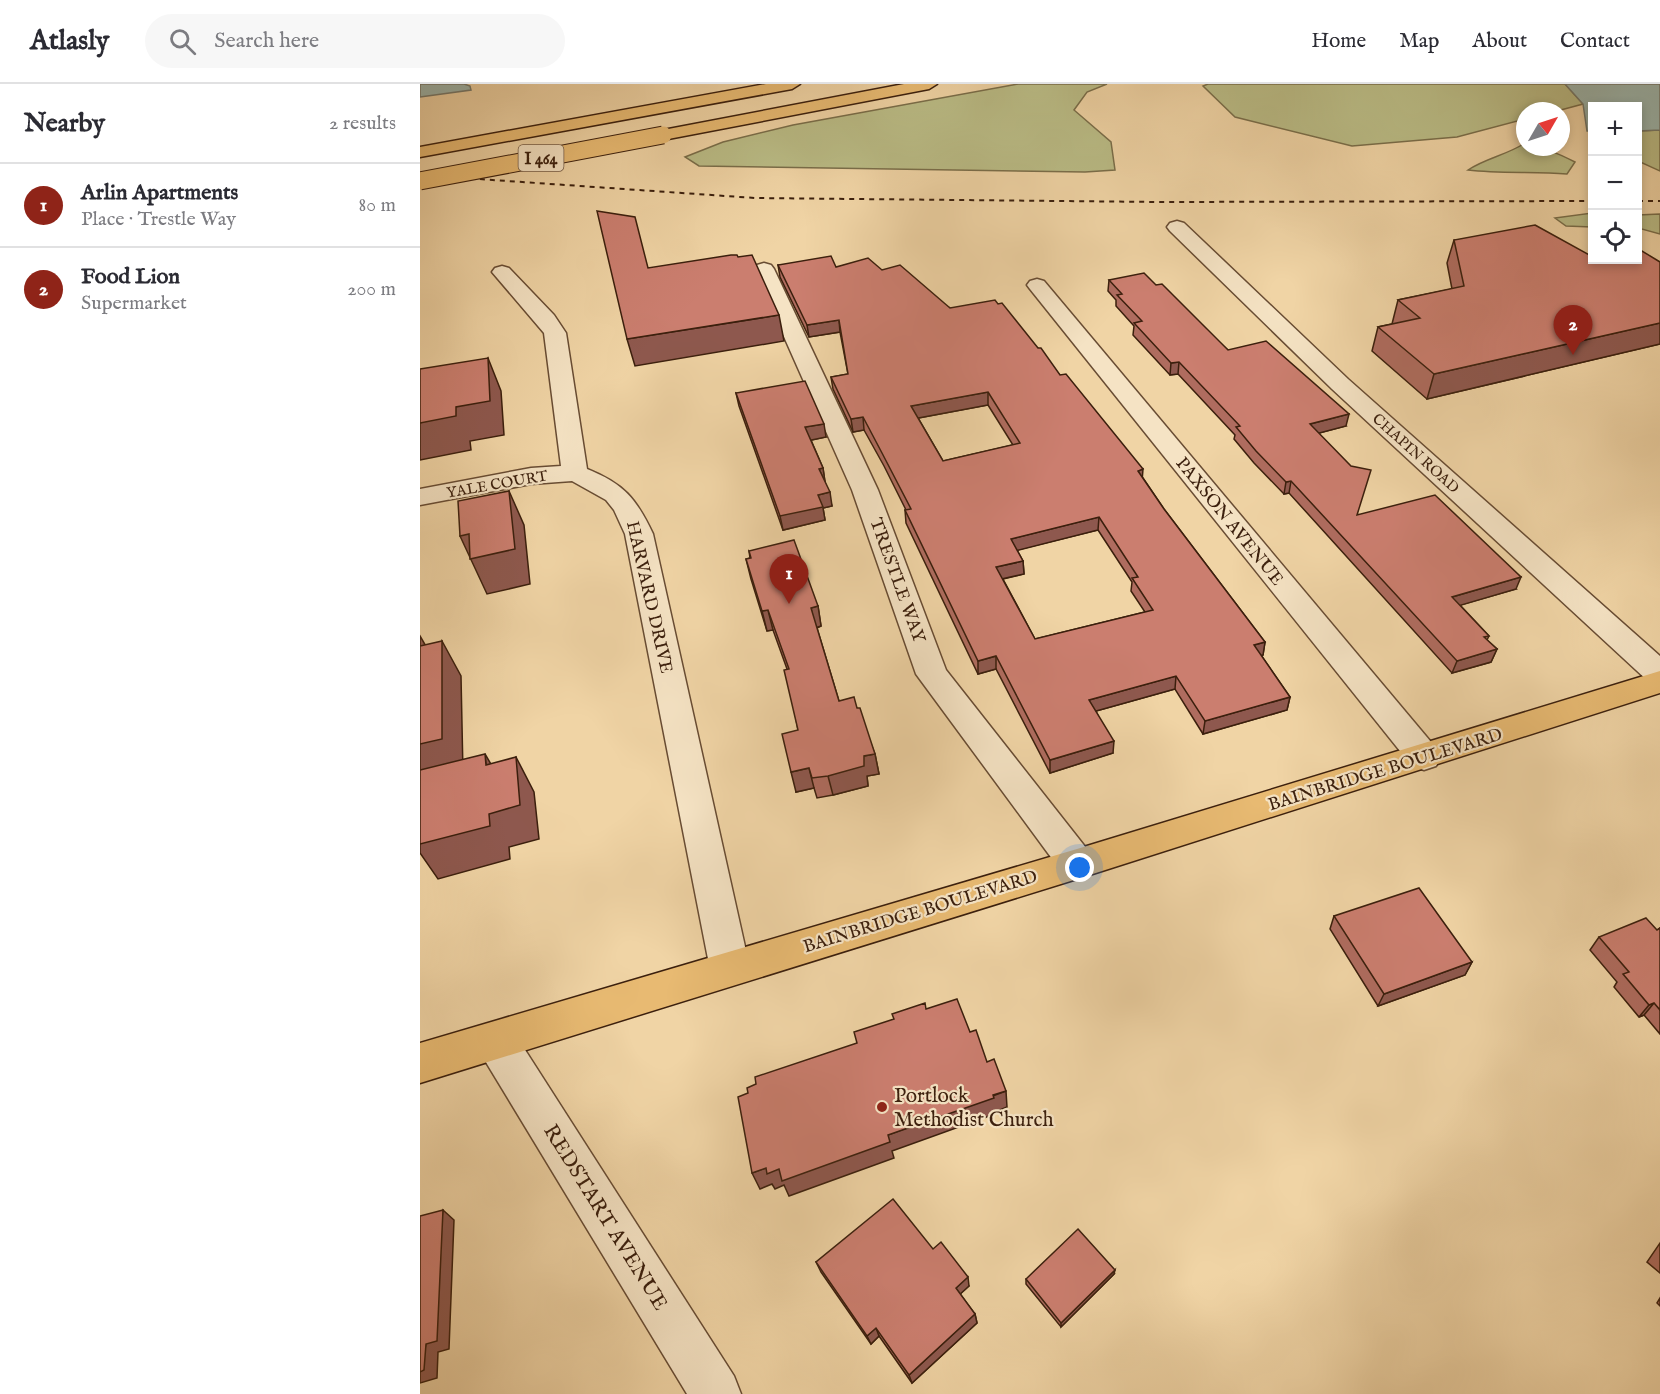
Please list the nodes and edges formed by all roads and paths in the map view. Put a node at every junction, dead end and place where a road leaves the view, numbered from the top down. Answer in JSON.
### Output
{"nodes":[{"id":1,"x":792,"y":84,"type":"edge"},
{"id":2,"x":929,"y":84,"type":"edge"},
{"id":3,"x":420,"y":152,"type":"edge"},
{"id":4,"x":420,"y":182,"type":"edge"},
{"id":5,"x":1177,"y":227,"type":"dead end"},
{"id":6,"x":764,"y":269,"type":"dead end"},
{"id":7,"x":502,"y":272,"type":"dead end"},
{"id":8,"x":1037,"y":285,"type":"dead end"},
{"id":9,"x":575,"y":473,"type":"junction"},
{"id":10,"x":420,"y":497,"type":"edge"},
{"id":11,"x":1660,"y":674,"type":"edge"},
{"id":12,"x":1660,"y":682,"type":"edge"},
{"id":13,"x":1424,"y":757,"type":"junction"},
{"id":14,"x":1077,"y":864,"type":"junction"},
{"id":15,"x":730,"y":969,"type":"junction"},
{"id":16,"x":496,"y":1041,"type":"junction"},
{"id":17,"x":420,"y":1064,"type":"edge"},
{"id":18,"x":716,"y":1394,"type":"edge"}],
"edges":[{"from":1,"to":3,"type":"main road","number":"I 464"},
{"from":2,"to":4,"type":"main road","number":"I 464","bridge":true},
{"from":5,"to":11,"type":"street","name":"CHAPIN ROAD"},
{"from":6,"to":14,"type":"street","name":"TRESTLE WAY"},
{"from":7,"to":9,"type":"street"},
{"from":8,"to":13,"type":"street","name":"PAXSON AVENUE"},
{"from":9,"to":10,"type":"street","name":"YALE COURT"},
{"from":9,"to":15,"type":"street","name":"HARVARD DRIVE"},
{"from":12,"to":13,"type":"main road","name":"BAINBRIDGE BOULEVARD"},
{"from":13,"to":14,"type":"main road","name":"BAINBRIDGE BOULEVARD"},
{"from":14,"to":15,"type":"main road","name":"BAINBRIDGE BOULEVARD"},
{"from":15,"to":16,"type":"main road","name":"BAINBRIDGE BOULEVARD"},
{"from":16,"to":17,"type":"main road","name":"BAINBRIDGE BOULEVARD"},
{"from":16,"to":18,"type":"street","name":"REDSTART AVENUE"}]}
